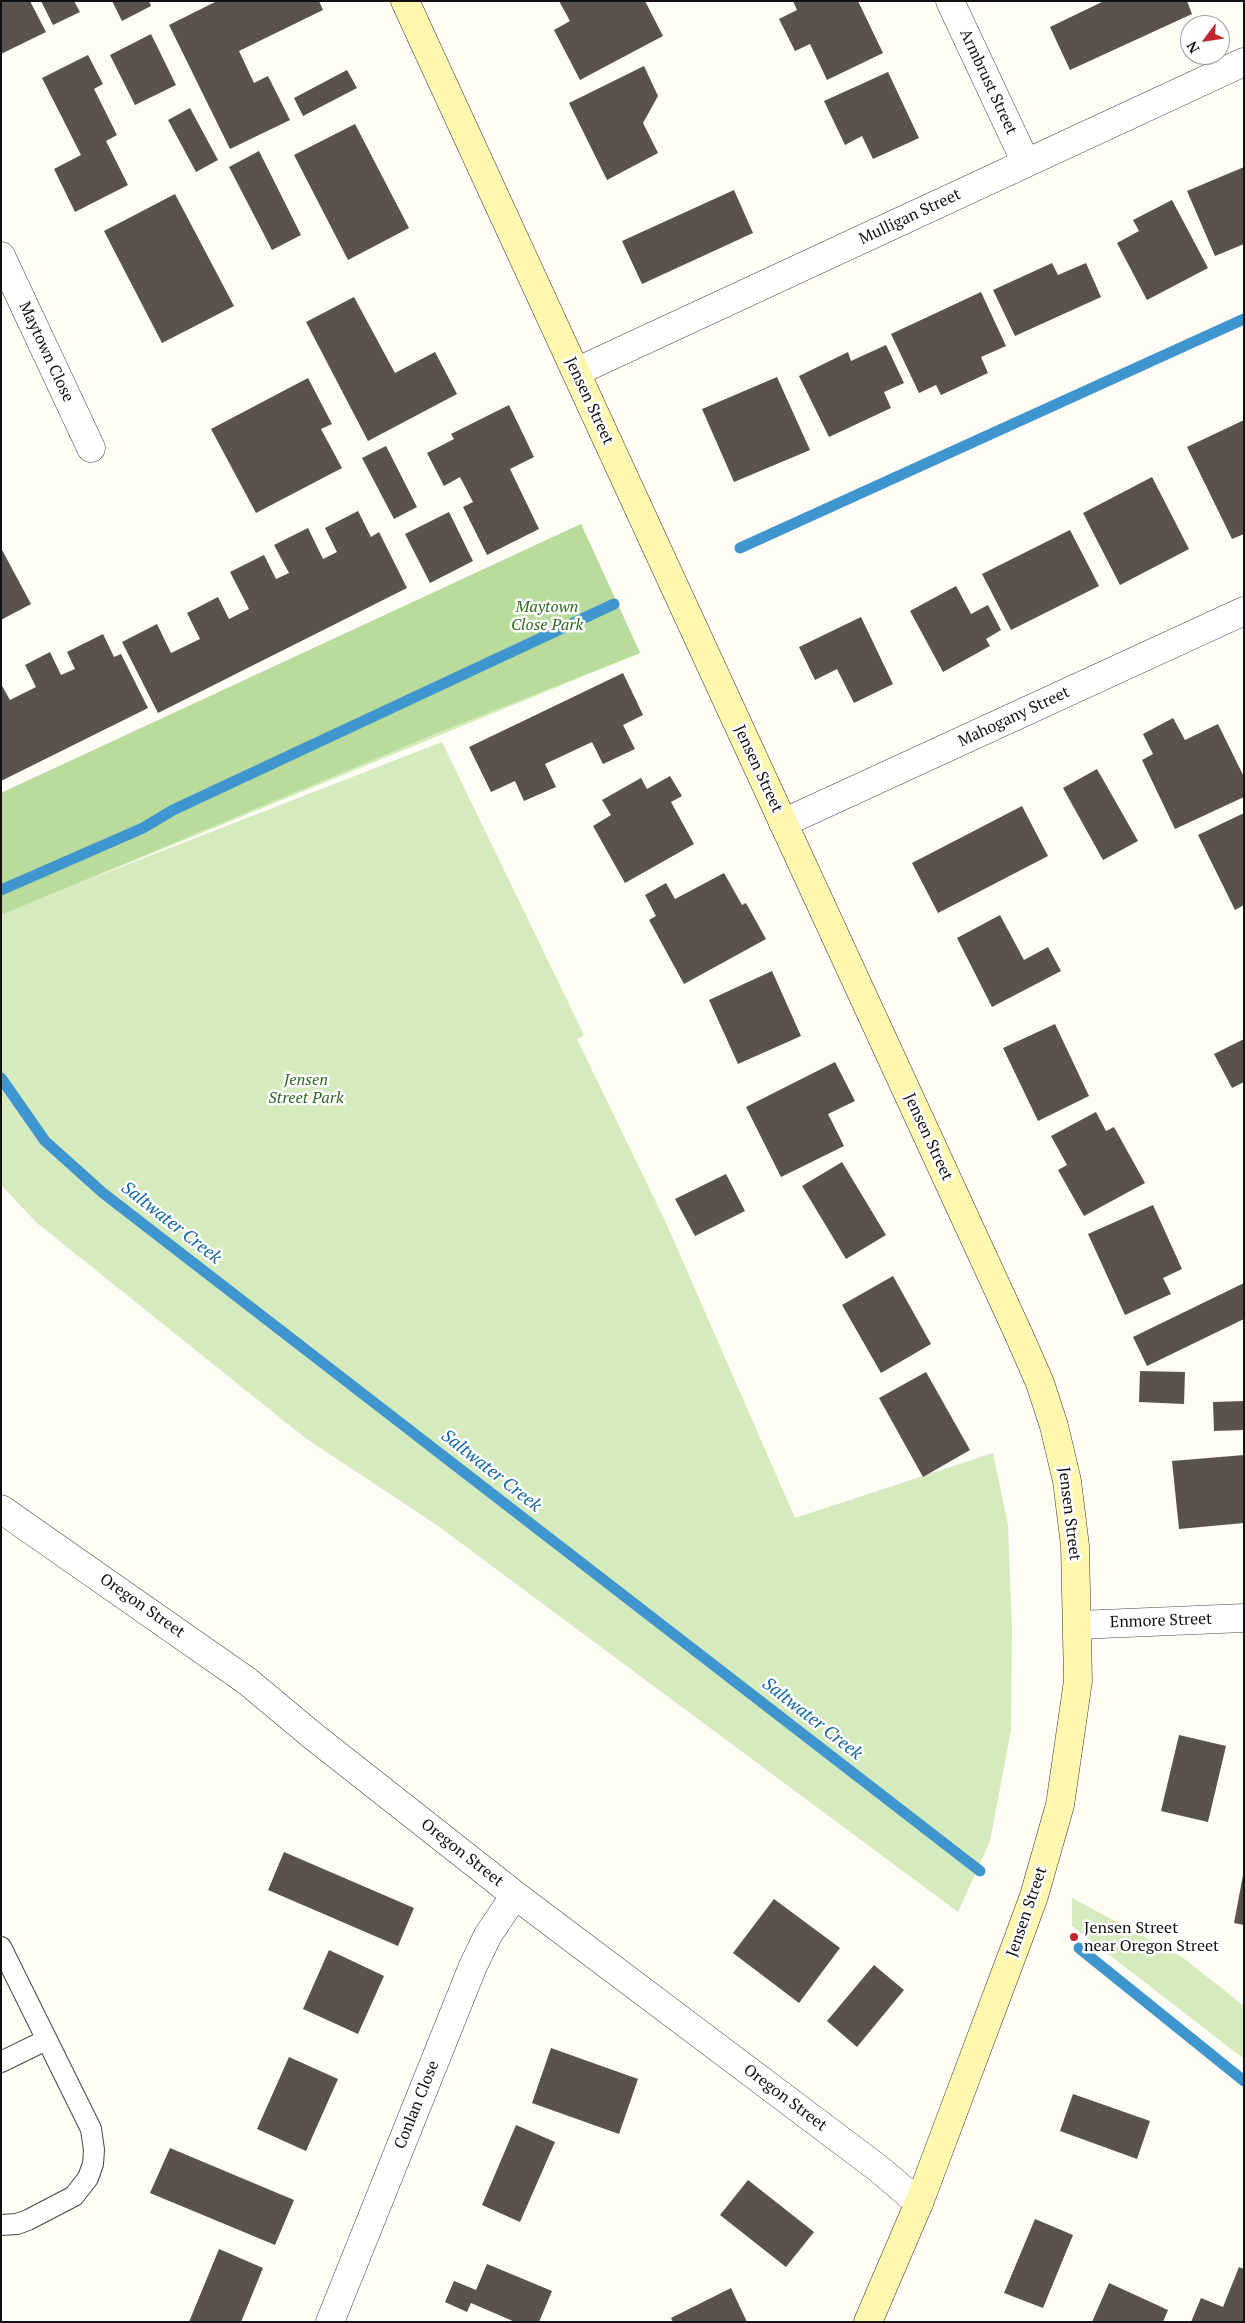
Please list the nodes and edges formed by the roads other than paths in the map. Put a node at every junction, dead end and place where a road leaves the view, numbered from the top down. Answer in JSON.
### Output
{"nodes":[{"id":1,"x":405,"y":1,"type":"edge"},
{"id":2,"x":950,"y":1,"type":"edge"},
{"id":3,"x":1244,"y":62,"type":"edge"},
{"id":4,"x":1026,"y":163,"type":"junction"},
{"id":5,"x":1,"y":256,"type":"edge"},
{"id":6,"x":576,"y":372,"type":"junction"},
{"id":7,"x":91,"y":448,"type":"dead end"},
{"id":8,"x":1244,"y":611,"type":"edge"},
{"id":9,"x":783,"y":823,"type":"junction"},
{"id":10,"x":1,"y":1509,"type":"edge"},
{"id":11,"x":1244,"y":1618,"type":"edge"},
{"id":12,"x":1078,"y":1625,"type":"junction"},
{"id":13,"x":515,"y":1894,"type":"junction"},
{"id":14,"x":1,"y":1947,"type":"edge"},
{"id":15,"x":46,"y":2040,"type":"junction"},
{"id":16,"x":1,"y":2062,"type":"edge"},
{"id":17,"x":919,"y":2203,"type":"junction"},
{"id":18,"x":1,"y":2225,"type":"edge"},
{"id":19,"x":330,"y":2322,"type":"edge"},
{"id":20,"x":868,"y":2322,"type":"edge"}],
"edges":[{"from":1,"to":6,"type":"street","name":"Jensen Street"},
{"from":2,"to":4,"type":"street","name":"Armbrust Street"},
{"from":3,"to":4,"type":"street","name":"Mulligan Street"},
{"from":4,"to":6,"type":"street","name":"Mulligan Street"},
{"from":5,"to":7,"type":"street","name":"Maytown Close"},
{"from":6,"to":9,"type":"street","name":"Jensen Street"},
{"from":8,"to":9,"type":"street","name":"Mahogany Street"},
{"from":9,"to":12,"type":"street","name":"Jensen Street"},
{"from":10,"to":13,"type":"street","name":"Oregon Street"},
{"from":11,"to":12,"type":"street","name":"Enmore Street"},
{"from":12,"to":17,"type":"street","name":"Jensen Street"},
{"from":13,"to":17,"type":"street","name":"Oregon Street"},
{"from":13,"to":19,"type":"street","name":"Conlan Close"},
{"from":14,"to":15,"type":"lane"},
{"from":15,"to":16,"type":"lane"},
{"from":15,"to":18,"type":"lane"},
{"from":17,"to":20,"type":"street","name":"Jensen Street"}]}
